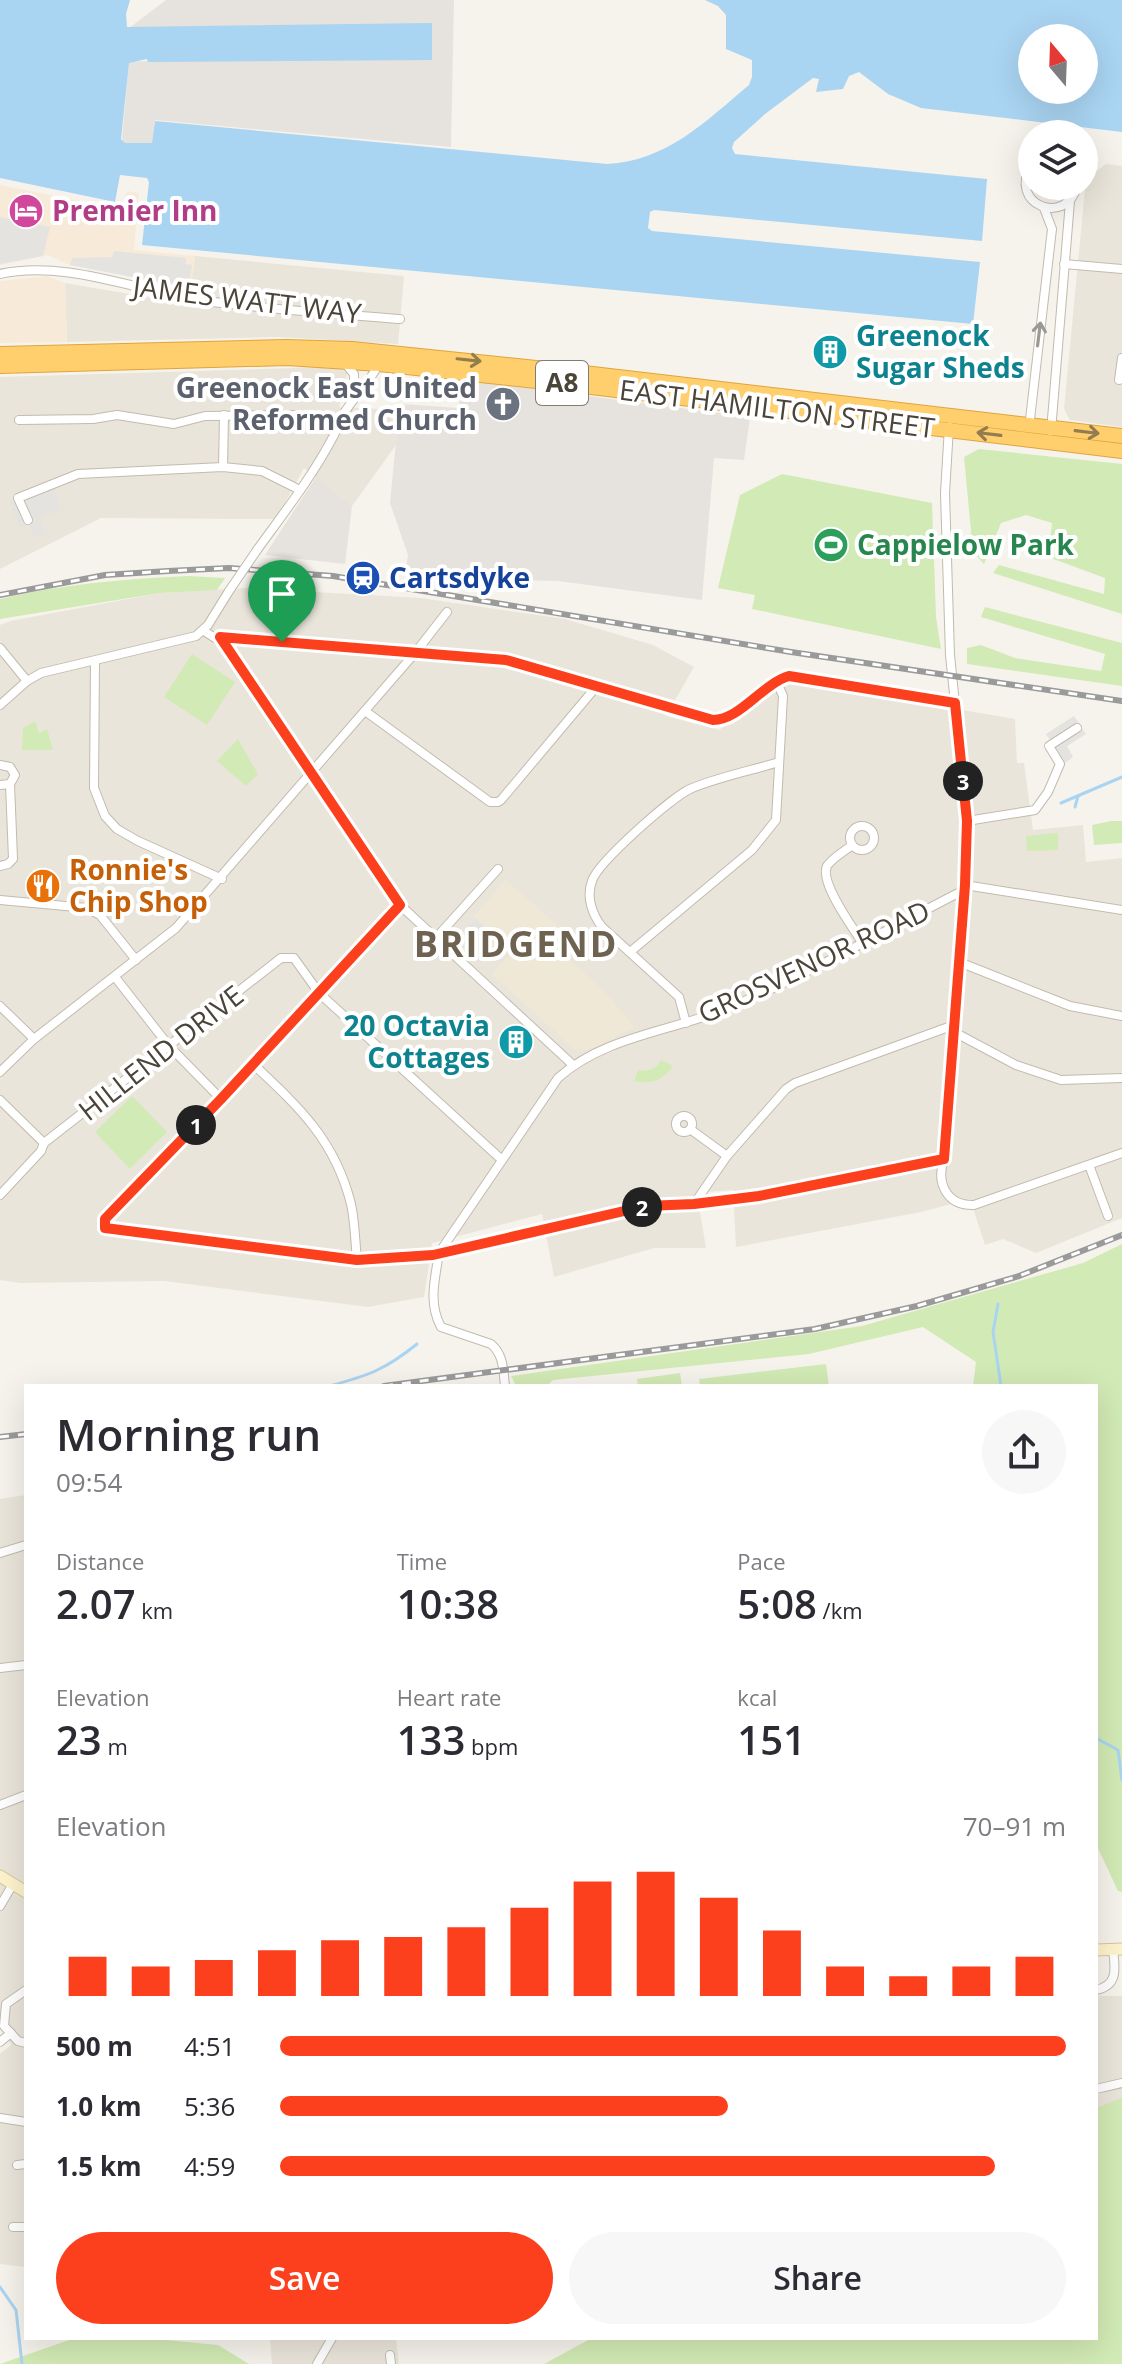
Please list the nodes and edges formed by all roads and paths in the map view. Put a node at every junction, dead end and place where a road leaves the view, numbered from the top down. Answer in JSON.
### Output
{"nodes":[{"id":1,"x":1032,"y":200,"type":"edge"},
{"id":2,"x":1070,"y":201,"type":"joint"},
{"id":3,"x":1044,"y":208,"type":"junction"},
{"id":4,"x":1064,"y":264,"type":"junction"},
{"id":5,"x":1122,"y":269,"type":"edge"},
{"id":6,"x":0,"y":274,"type":"edge"},
{"id":7,"x":400,"y":319,"type":"dead end"},
{"id":8,"x":0,"y":354,"type":"edge"},
{"id":9,"x":379,"y":358,"type":"junction"},
{"id":10,"x":1122,"y":358,"type":"edge"},
{"id":11,"x":343,"y":362,"type":"junction"},
{"id":12,"x":0,"y":366,"type":"edge"},
{"id":13,"x":1119,"y":380,"type":"dead end"},
{"id":14,"x":354,"y":397,"type":"junction"},
{"id":15,"x":224,"y":415,"type":"junction"},
{"id":16,"x":299,"y":415,"type":"dead end"},
{"id":17,"x":19,"y":420,"type":"dead end"},
{"id":18,"x":949,"y":423,"type":"junction"},
{"id":19,"x":1028,"y":432,"type":"junction"},
{"id":20,"x":1051,"y":436,"type":"junction"},
{"id":21,"x":1122,"y":436,"type":"edge"},
{"id":22,"x":1122,"y":451,"type":"edge"},
{"id":23,"x":223,"y":467,"type":"junction"},
{"id":24,"x":300,"y":490,"type":"junction"},
{"id":25,"x":28,"y":520,"type":"dead end"},
{"id":26,"x":447,"y":612,"type":"dead end"},
{"id":27,"x":202,"y":632,"type":"junction"},
{"id":28,"x":220,"y":637,"type":"junction"},
{"id":29,"x":0,"y":648,"type":"edge"},
{"id":30,"x":415,"y":653,"type":"junction"},
{"id":31,"x":95,"y":661,"type":"junction"},
{"id":32,"x":776,"y":680,"type":"junction"},
{"id":33,"x":27,"y":681,"type":"junction"},
{"id":34,"x":596,"y":687,"type":"junction"},
{"id":35,"x":955,"y":703,"type":"junction"},
{"id":36,"x":0,"y":705,"type":"edge"},
{"id":37,"x":365,"y":711,"type":"junction"},
{"id":38,"x":1077,"y":728,"type":"dead end"},
{"id":39,"x":779,"y":762,"type":"junction"},
{"id":40,"x":0,"y":765,"type":"edge"},
{"id":41,"x":310,"y":774,"type":"junction"},
{"id":42,"x":5,"y":784,"type":"edge"},
{"id":43,"x":967,"y":821,"type":"junction"},
{"id":44,"x":852,"y":845,"type":"dead end"},
{"id":45,"x":0,"y":866,"type":"edge"},
{"id":46,"x":498,"y":869,"type":"dead end"},
{"id":47,"x":222,"y":879,"type":"junction"},
{"id":48,"x":965,"y":888,"type":"junction"},
{"id":49,"x":0,"y":900,"type":"edge"},
{"id":50,"x":400,"y":905,"type":"junction"},
{"id":51,"x":1122,"y":910,"type":"edge"},
{"id":52,"x":436,"y":938,"type":"junction"},
{"id":53,"x":862,"y":942,"type":"junction"},
{"id":54,"x":630,"y":952,"type":"junction"},
{"id":55,"x":136,"y":960,"type":"junction"},
{"id":56,"x":959,"y":962,"type":"junction"},
{"id":57,"x":115,"y":977,"type":"junction"},
{"id":58,"x":319,"y":993,"type":"junction"},
{"id":59,"x":0,"y":1006,"type":"edge"},
{"id":60,"x":1122,"y":1016,"type":"edge"},
{"id":61,"x":686,"y":1023,"type":"junction"},
{"id":62,"x":954,"y":1028,"type":"junction"},
{"id":63,"x":34,"y":1039,"type":"junction"},
{"id":64,"x":169,"y":1046,"type":"junction"},
{"id":65,"x":253,"y":1064,"type":"junction"},
{"id":66,"x":573,"y":1065,"type":"junction"},
{"id":67,"x":0,"y":1072,"type":"edge"},
{"id":68,"x":1122,"y":1078,"type":"edge"},
{"id":69,"x":221,"y":1099,"type":"junction"},
{"id":70,"x":0,"y":1100,"type":"edge"},
{"id":71,"x":690,"y":1129,"type":"dead end"},
{"id":72,"x":44,"y":1143,"type":"junction"},
{"id":73,"x":1122,"y":1153,"type":"edge"},
{"id":74,"x":727,"y":1156,"type":"junction"},
{"id":75,"x":944,"y":1159,"type":"junction"},
{"id":76,"x":502,"y":1160,"type":"junction"},
{"id":77,"x":1089,"y":1165,"type":"junction"},
{"id":78,"x":0,"y":1195,"type":"edge"},
{"id":79,"x":694,"y":1204,"type":"junction"},
{"id":80,"x":1108,"y":1216,"type":"dead end"},
{"id":81,"x":439,"y":1253,"type":"junction"},
{"id":82,"x":357,"y":1260,"type":"junction"},
{"id":83,"x":505,"y":1384,"type":"edge"},
{"id":84,"x":24,"y":1546,"type":"edge"},
{"id":85,"x":0,"y":1553,"type":"edge"},
{"id":86,"x":24,"y":1665,"type":"edge"},
{"id":87,"x":0,"y":1668,"type":"edge"},
{"id":88,"x":24,"y":1796,"type":"edge"},
{"id":89,"x":0,"y":1805,"type":"edge"},
{"id":90,"x":0,"y":1876,"type":"edge"},
{"id":91,"x":13,"y":1884,"type":"junction"},
{"id":92,"x":24,"y":1891,"type":"edge"},
{"id":93,"x":0,"y":1906,"type":"edge"},
{"id":94,"x":1117,"y":1949,"type":"edge"},
{"id":95,"x":1098,"y":1990,"type":"edge"},
{"id":96,"x":24,"y":1991,"type":"edge"},
{"id":97,"x":11,"y":2033,"type":"junction"},
{"id":98,"x":0,"y":2042,"type":"edge"},
{"id":99,"x":24,"y":2042,"type":"edge"},
{"id":100,"x":1122,"y":2083,"type":"edge"},
{"id":101,"x":1098,"y":2089,"type":"edge"},
{"id":102,"x":0,"y":2118,"type":"edge"},
{"id":103,"x":24,"y":2122,"type":"edge"},
{"id":104,"x":13,"y":2227,"type":"dead end"},
{"id":105,"x":24,"y":2227,"type":"edge"},
{"id":106,"x":331,"y":2340,"type":"edge"},
{"id":107,"x":317,"y":2364,"type":"edge"}],
"edges":[{"from":1,"to":3,"type":"street"},
{"from":2,"to":3,"type":"street"},
{"from":2,"to":4,"type":"street"},
{"from":19,"to":3,"type":"street","one_way":true},
{"from":4,"to":5,"type":"street"},
{"from":4,"to":20,"type":"street"},
{"from":6,"to":7,"type":"street","name":"JAMES WATT WAY"},
{"from":8,"to":9,"type":"highway","name":"EAST HAMILTON STREET","number":"A8"},
{"from":9,"to":11,"type":"highway","name":"EAST HAMILTON STREET","number":"A8"},
{"from":9,"to":14,"type":"street"},
{"from":9,"to":18,"type":"highway","name":"EAST HAMILTON STREET","number":"A8"},
{"from":10,"to":13,"type":"street"},
{"from":11,"to":12,"type":"highway","name":"EAST HAMILTON STREET","number":"A8"},
{"from":11,"to":14,"type":"street"},
{"from":14,"to":24,"type":"street"},
{"from":15,"to":16,"type":"street"},
{"from":15,"to":17,"type":"street"},
{"from":15,"to":23,"type":"street"},
{"from":18,"to":19,"type":"highway","name":"EAST HAMILTON STREET","number":"A8"},
{"from":18,"to":35,"type":"street"},
{"from":19,"to":20,"type":"highway","name":"EAST HAMILTON STREET","number":"A8"},
{"from":20,"to":21,"type":"highway","name":"EAST HAMILTON STREET","number":"A8","one_way":true},
{"from":20,"to":22,"type":"highway","name":"EAST HAMILTON STREET","number":"A8"},
{"from":23,"to":24,"type":"street"},
{"from":23,"to":25,"type":"street"},
{"from":24,"to":27,"type":"street","bridge":true},
{"from":26,"to":30,"type":"street"},
{"from":27,"to":28,"type":"street"},
{"from":27,"to":31,"type":"street"},
{"from":28,"to":30,"type":"street"},
{"from":28,"to":41,"type":"street"},
{"from":29,"to":33,"type":"street"},
{"from":30,"to":34,"type":"street"},
{"from":30,"to":37,"type":"street"},
{"from":31,"to":33,"type":"street"},
{"from":31,"to":47,"type":"street"},
{"from":32,"to":34,"type":"street"},
{"from":32,"to":35,"type":"street"},
{"from":32,"to":39,"type":"street"},
{"from":33,"to":36,"type":"street"},
{"from":34,"to":37,"type":"street"},
{"from":35,"to":43,"type":"street"},
{"from":37,"to":41,"type":"street"},
{"from":38,"to":43,"type":"street"},
{"from":39,"to":54,"type":"street"},
{"from":39,"to":54,"type":"street"},
{"from":40,"to":42,"type":"street"},
{"from":41,"to":47,"type":"street"},
{"from":41,"to":50,"type":"street"},
{"from":42,"to":45,"type":"street"},
{"from":43,"to":48,"type":"street"},
{"from":44,"to":53,"type":"street"},
{"from":46,"to":52,"type":"street"},
{"from":47,"to":55,"type":"street"},
{"from":48,"to":51,"type":"street"},
{"from":48,"to":53,"type":"street","name":"GROSVENOR ROAD"},
{"from":48,"to":56,"type":"street"},
{"from":49,"to":55,"type":"street"},
{"from":50,"to":52,"type":"street"},
{"from":50,"to":58,"type":"street"},
{"from":52,"to":66,"type":"street"},
{"from":53,"to":61,"type":"street","name":"GROSVENOR ROAD"},
{"from":54,"to":61,"type":"street"},
{"from":55,"to":57,"type":"street"},
{"from":56,"to":60,"type":"street"},
{"from":56,"to":62,"type":"street"},
{"from":57,"to":63,"type":"street"},
{"from":57,"to":64,"type":"street"},
{"from":58,"to":64,"type":"street","name":"HILLEND DRIVE"},
{"from":58,"to":65,"type":"street"},
{"from":58,"to":76,"type":"street"},
{"from":59,"to":63,"type":"street"},
{"from":61,"to":66,"type":"street","name":"GROSVENOR ROAD"},
{"from":62,"to":68,"type":"street"},
{"from":62,"to":74,"type":"street"},
{"from":62,"to":75,"type":"street"},
{"from":63,"to":67,"type":"street"},
{"from":64,"to":69,"type":"street"},
{"from":64,"to":72,"type":"street","name":"HILLEND DRIVE"},
{"from":65,"to":69,"type":"street"},
{"from":65,"to":82,"type":"street"},
{"from":66,"to":76,"type":"street"},
{"from":69,"to":82,"type":"street"},
{"from":70,"to":72,"type":"street"},
{"from":71,"to":74,"type":"street"},
{"from":72,"to":78,"type":"street","name":"HILLEND DRIVE"},
{"from":73,"to":77,"type":"street"},
{"from":74,"to":79,"type":"street"},
{"from":75,"to":77,"type":"street"},
{"from":75,"to":79,"type":"street"},
{"from":76,"to":81,"type":"street"},
{"from":77,"to":80,"type":"street"},
{"from":79,"to":81,"type":"street"},
{"from":81,"to":82,"type":"street"},
{"from":81,"to":83,"type":"street"},
{"from":84,"to":85,"type":"street"},
{"from":86,"to":87,"type":"street"},
{"from":88,"to":89,"type":"street"},
{"from":90,"to":91,"type":"main road"},
{"from":91,"to":92,"type":"main road"},
{"from":91,"to":93,"type":"street"},
{"from":94,"to":95,"type":"street"},
{"from":96,"to":97,"type":"street"},
{"from":97,"to":98,"type":"street"},
{"from":97,"to":99,"type":"street"},
{"from":100,"to":101,"type":"street"},
{"from":102,"to":103,"type":"street"},
{"from":104,"to":105,"type":"street"},
{"from":106,"to":107,"type":"street"}]}
